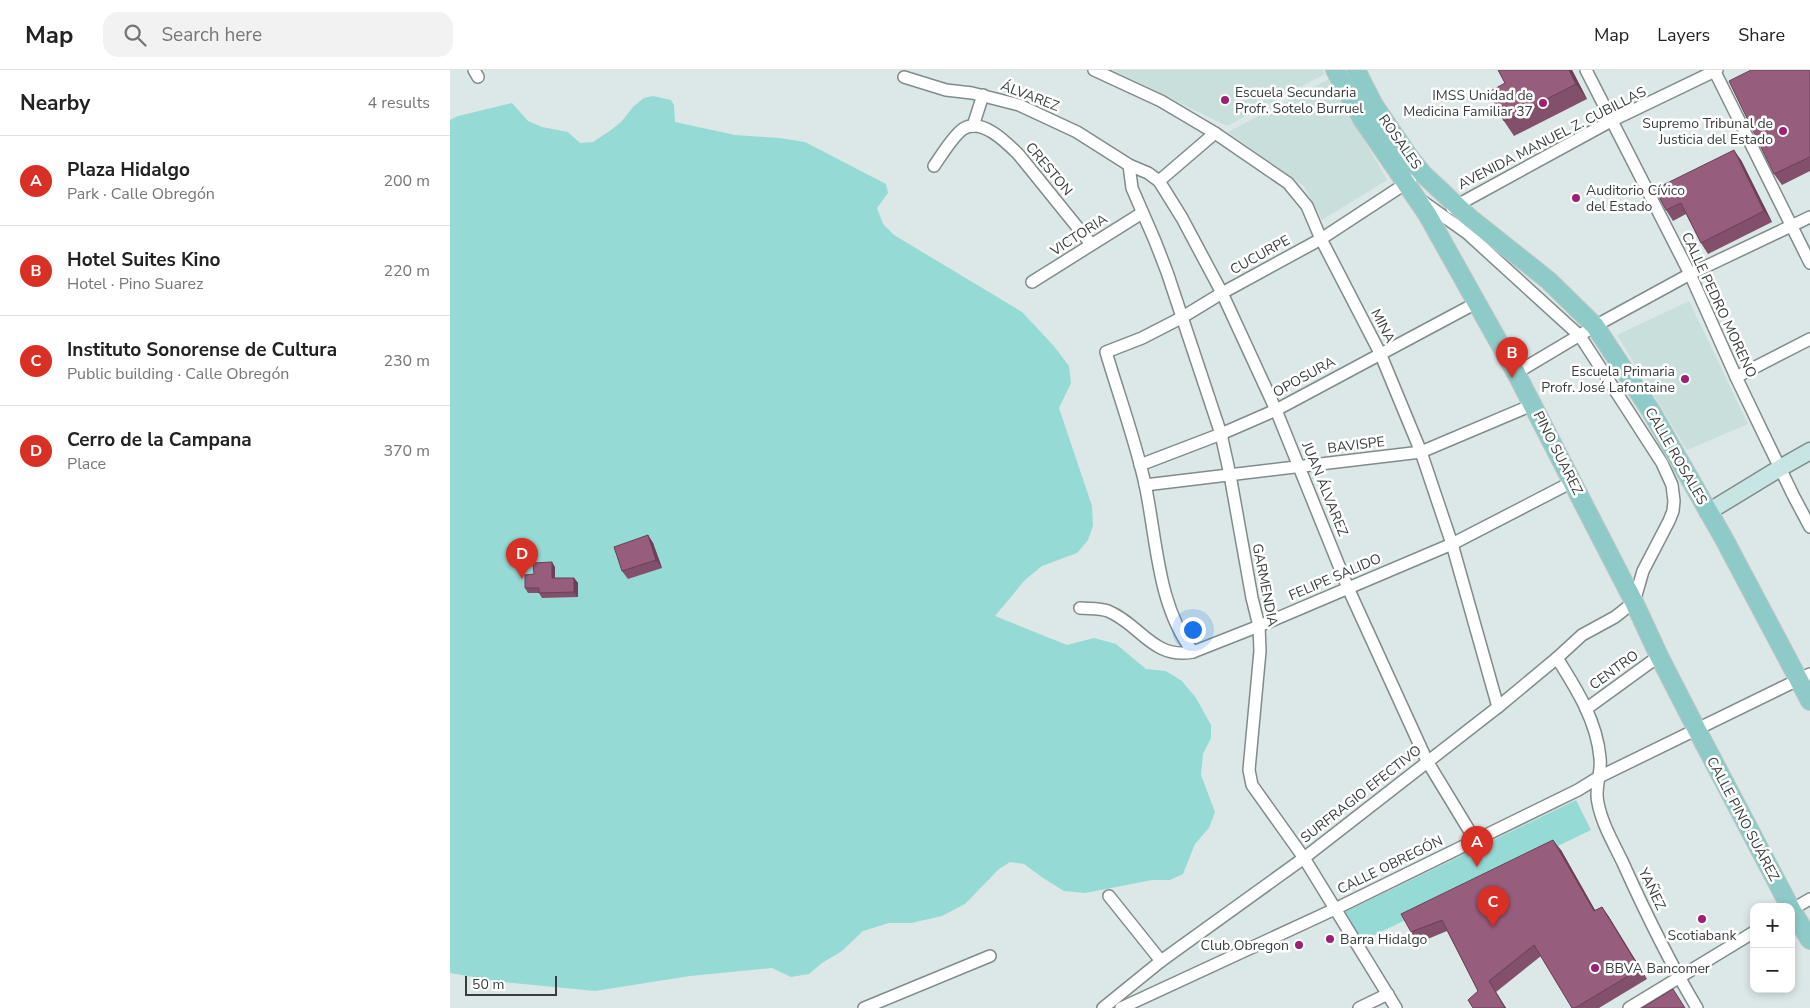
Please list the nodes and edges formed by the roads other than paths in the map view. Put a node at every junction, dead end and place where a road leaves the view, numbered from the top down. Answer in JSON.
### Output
{"nodes":[{"id":1,"x":1094,"y":70,"type":"edge"},
{"id":2,"x":1335,"y":70,"type":"edge"},
{"id":3,"x":1356,"y":70,"type":"edge"},
{"id":4,"x":1586,"y":70,"type":"edge"},
{"id":5,"x":1715,"y":70,"type":"edge"},
{"id":6,"x":904,"y":78,"type":"dead end"},
{"id":7,"x":983,"y":95,"type":"junction"},
{"id":8,"x":1612,"y":121,"type":"junction"},
{"id":9,"x":974,"y":126,"type":"junction"},
{"id":10,"x":1215,"y":133,"type":"junction"},
{"id":11,"x":934,"y":166,"type":"dead end"},
{"id":12,"x":1129,"y":168,"type":"junction"},
{"id":13,"x":1422,"y":174,"type":"junction"},
{"id":14,"x":1159,"y":181,"type":"junction"},
{"id":15,"x":1406,"y":183,"type":"junction"},
{"id":16,"x":1142,"y":213,"type":"junction"},
{"id":17,"x":1444,"y":216,"type":"junction"},
{"id":18,"x":1810,"y":217,"type":"edge"},
{"id":19,"x":1792,"y":227,"type":"junction"},
{"id":20,"x":1320,"y":238,"type":"junction"},
{"id":21,"x":1091,"y":244,"type":"junction"},
{"id":22,"x":1810,"y":263,"type":"edge"},
{"id":23,"x":1690,"y":274,"type":"junction"},
{"id":24,"x":1032,"y":282,"type":"dead end"},
{"id":25,"x":1222,"y":293,"type":"junction"},
{"id":26,"x":1476,"y":303,"type":"junction"},
{"id":27,"x":1181,"y":318,"type":"junction"},
{"id":28,"x":1595,"y":326,"type":"junction"},
{"id":29,"x":1580,"y":336,"type":"junction"},
{"id":30,"x":1810,"y":338,"type":"edge"},
{"id":31,"x":1380,"y":353,"type":"junction"},
{"id":32,"x":1516,"y":373,"type":"junction"},
{"id":33,"x":1736,"y":377,"type":"junction"},
{"id":34,"x":1532,"y":405,"type":"junction"},
{"id":35,"x":1276,"y":410,"type":"junction"},
{"id":36,"x":1221,"y":434,"type":"junction"},
{"id":37,"x":1421,"y":452,"type":"junction"},
{"id":38,"x":1810,"y":452,"type":"edge"},
{"id":39,"x":1140,"y":465,"type":"junction"},
{"id":40,"x":1300,"y":467,"type":"junction"},
{"id":41,"x":1780,"y":468,"type":"junction"},
{"id":42,"x":1230,"y":475,"type":"junction"},
{"id":43,"x":1572,"y":482,"type":"junction"},
{"id":44,"x":1145,"y":485,"type":"junction"},
{"id":45,"x":1708,"y":512,"type":"junction"},
{"id":46,"x":1810,"y":527,"type":"edge"},
{"id":47,"x":1452,"y":544,"type":"junction"},
{"id":48,"x":1348,"y":588,"type":"junction"},
{"id":49,"x":1634,"y":602,"type":"junction"},
{"id":50,"x":1080,"y":608,"type":"dead end"},
{"id":51,"x":1259,"y":626,"type":"junction"},
{"id":52,"x":1193,"y":652,"type":"junction"},
{"id":53,"x":1659,"y":656,"type":"junction"},
{"id":54,"x":1557,"y":658,"type":"junction"},
{"id":55,"x":1804,"y":677,"type":"edge"},
{"id":56,"x":1810,"y":701,"type":"edge"},
{"id":57,"x":1498,"y":707,"type":"junction"},
{"id":58,"x":1586,"y":709,"type":"junction"},
{"id":59,"x":1697,"y":730,"type":"junction"},
{"id":60,"x":1427,"y":761,"type":"junction"},
{"id":61,"x":1599,"y":777,"type":"junction"},
{"id":62,"x":1475,"y":840,"type":"junction"},
{"id":63,"x":1304,"y":858,"type":"junction"},
{"id":64,"x":1109,"y":896,"type":"dead end"},
{"id":65,"x":1810,"y":899,"type":"edge"},
{"id":66,"x":1788,"y":903,"type":"edge"},
{"id":67,"x":1795,"y":907,"type":"edge"},
{"id":68,"x":1334,"y":909,"type":"junction"},
{"id":69,"x":1795,"y":916,"type":"edge"},
{"id":70,"x":1750,"y":934,"type":"edge"},
{"id":71,"x":1810,"y":940,"type":"edge"},
{"id":72,"x":990,"y":956,"type":"dead end"},
{"id":73,"x":1161,"y":961,"type":"junction"},
{"id":74,"x":1678,"y":977,"type":"junction"},
{"id":75,"x":1388,"y":994,"type":"junction"},
{"id":76,"x":1140,"y":1004,"type":"edge"},
{"id":77,"x":864,"y":1008,"type":"edge"},
{"id":78,"x":1103,"y":1008,"type":"edge"},
{"id":79,"x":1121,"y":1008,"type":"edge"},
{"id":80,"x":1359,"y":1008,"type":"edge"},
{"id":81,"x":1396,"y":1008,"type":"edge"},
{"id":82,"x":1629,"y":1008,"type":"edge"},
{"id":83,"x":1697,"y":1008,"type":"edge"}],
"edges":[{"from":1,"to":10,"type":"street","name":"MINA"},
{"from":2,"to":15,"type":"main road","name":"ROSALES"},
{"from":3,"to":13,"type":"main road","name":"ROSALES"},
{"from":4,"to":8,"type":"street","name":"CALLE PEDRO MORENO"},
{"from":5,"to":8,"type":"street","name":"AVENIDA MANUEL Z. CUBILLAS"},
{"from":5,"to":19,"type":"street"},
{"from":6,"to":7,"type":"street","name":"ÁLVAREZ"},
{"from":7,"to":9,"type":"street"},
{"from":7,"to":12,"type":"street","name":"ÁLVAREZ"},
{"from":8,"to":17,"type":"street","name":"AVENIDA MANUEL Z. CUBILLAS"},
{"from":8,"to":23,"type":"street","name":"CALLE PEDRO MORENO"},
{"from":9,"to":11,"type":"street"},
{"from":9,"to":21,"type":"street","name":"CRESTON"},
{"from":10,"to":14,"type":"street"},
{"from":10,"to":20,"type":"street","name":"MINA"},
{"from":12,"to":14,"type":"street","name":"JUAN ÁLVAREZ"},
{"from":12,"to":16,"type":"street","name":"GARMENDIA"},
{"from":13,"to":15,"type":"street","name":"CUCURPE"},
{"from":13,"to":17,"type":"main road","name":"ROSALES"},
{"from":14,"to":25,"type":"street","name":"JUAN ÁLVAREZ"},
{"from":15,"to":17,"type":"main road","name":"PINO SUAREZ"},
{"from":15,"to":20,"type":"street","name":"CUCURPE"},
{"from":16,"to":21,"type":"street","name":"VICTORIA"},
{"from":16,"to":27,"type":"street","name":"GARMENDIA"},
{"from":17,"to":26,"type":"main road","name":"PINO SUAREZ"},
{"from":17,"to":28,"type":"main road","name":"CALLE ROSALES"},
{"from":17,"to":29,"type":"street","name":"CALLE ROSALES"},
{"from":18,"to":19,"type":"street"},
{"from":19,"to":22,"type":"street"},
{"from":19,"to":23,"type":"street"},
{"from":20,"to":25,"type":"street","name":"CUCURPE"},
{"from":20,"to":31,"type":"street","name":"MINA"},
{"from":21,"to":24,"type":"street","name":"VICTORIA"},
{"from":23,"to":28,"type":"street"},
{"from":23,"to":33,"type":"street","name":"CALLE PEDRO MORENO"},
{"from":25,"to":27,"type":"street","name":"CUCURPE"},
{"from":25,"to":35,"type":"street","name":"JUAN ÁLVAREZ"},
{"from":26,"to":31,"type":"street","name":"OPOSURA"},
{"from":26,"to":32,"type":"main road","name":"PINO SUAREZ"},
{"from":27,"to":36,"type":"street","name":"GARMENDIA"},
{"from":27,"to":39,"type":"street","name":"CUCURPE"},
{"from":28,"to":29,"type":"street"},
{"from":28,"to":45,"type":"main road","name":"CALLE ROSALES"},
{"from":29,"to":32,"type":"street"},
{"from":29,"to":49,"type":"street","name":"CALLE ROSALES"},
{"from":30,"to":33,"type":"street"},
{"from":31,"to":35,"type":"street","name":"OPOSURA"},
{"from":31,"to":37,"type":"street","name":"MINA"},
{"from":32,"to":34,"type":"main road","name":"PINO SUAREZ"},
{"from":33,"to":41,"type":"street","name":"CALLE PEDRO MORENO"},
{"from":34,"to":37,"type":"street","name":"BAVISPE"},
{"from":34,"to":43,"type":"main road","name":"PINO SUAREZ"},
{"from":35,"to":36,"type":"street","name":"OPOSURA"},
{"from":35,"to":40,"type":"street","name":"JUAN ÁLVAREZ"},
{"from":36,"to":39,"type":"street","name":"OPOSURA"},
{"from":36,"to":42,"type":"street","name":"GARMENDIA"},
{"from":37,"to":40,"type":"street","name":"BAVISPE"},
{"from":37,"to":47,"type":"street","name":"MINA"},
{"from":38,"to":41,"type":"street"},
{"from":39,"to":44,"type":"street"},
{"from":40,"to":42,"type":"street","name":"BAVISPE"},
{"from":40,"to":48,"type":"street","name":"JUAN ÁLVAREZ"},
{"from":41,"to":45,"type":"street"},
{"from":41,"to":46,"type":"street","name":"CALLE PEDRO MORENO"},
{"from":42,"to":44,"type":"street","name":"BAVISPE"},
{"from":42,"to":51,"type":"street","name":"GARMENDIA"},
{"from":43,"to":47,"type":"street","name":"FELIPE SALIDO"},
{"from":43,"to":49,"type":"main road","name":"PINO SUAREZ"},
{"from":44,"to":52,"type":"street"},
{"from":45,"to":55,"type":"main road","name":"CALLE ROSALES"},
{"from":47,"to":48,"type":"street","name":"FELIPE SALIDO"},
{"from":47,"to":57,"type":"street","name":"MINA"},
{"from":48,"to":51,"type":"street","name":"FELIPE SALIDO"},
{"from":48,"to":60,"type":"street","name":"JUAN ÁLVAREZ"},
{"from":49,"to":53,"type":"main road","name":"PINO SUAREZ"},
{"from":49,"to":54,"type":"street","name":"SURFRAGIO EFECTIVO"},
{"from":50,"to":52,"type":"street","name":"FELIPE SALIDO"},
{"from":51,"to":52,"type":"street","name":"FELIPE SALIDO"},
{"from":51,"to":63,"type":"street","name":"GARMENDIA"},
{"from":53,"to":58,"type":"street","name":"CENTRO"},
{"from":53,"to":59,"type":"main road","name":"PINO SUAREZ"},
{"from":54,"to":57,"type":"street","name":"SURFRAGIO EFECTIVO"},
{"from":54,"to":58,"type":"street","name":"YAÑEZ"},
{"from":55,"to":56,"type":"main road","name":"CALLE ROSALES"},
{"from":55,"to":59,"type":"street","name":"CALLE OBREGÓN"},
{"from":57,"to":60,"type":"street","name":"SURFRAGIO EFECTIVO"},
{"from":58,"to":61,"type":"street","name":"YAÑEZ"},
{"from":59,"to":61,"type":"street","name":"CALLE OBREGÓN"},
{"from":59,"to":66,"type":"main road","name":"CALLE PINO SUÁREZ"},
{"from":60,"to":62,"type":"street","name":"JUAN ÁLVAREZ"},
{"from":60,"to":63,"type":"street","name":"SURFRAGIO EFECTIVO"},
{"from":61,"to":62,"type":"street","name":"CALLE OBREGÓN"},
{"from":61,"to":74,"type":"street","name":"YAÑEZ"},
{"from":62,"to":68,"type":"street","name":"CALLE OBREGÓN"},
{"from":63,"to":68,"type":"street","name":"GARMENDIA"},
{"from":63,"to":73,"type":"street","name":"SURFRAGIO EFECTIVO"},
{"from":64,"to":73,"type":"street"},
{"from":65,"to":67,"type":"street"},
{"from":68,"to":75,"type":"street","name":"GARMENDIA"},
{"from":68,"to":76,"type":"street","name":"CALLE OBREGÓN"},
{"from":69,"to":71,"type":"main road","name":"CALLE PINO SUÁREZ"},
{"from":70,"to":74,"type":"street"},
{"from":72,"to":77,"type":"street"},
{"from":73,"to":78,"type":"street","name":"SURFRAGIO EFECTIVO"},
{"from":74,"to":82,"type":"street"},
{"from":74,"to":83,"type":"street","name":"YAÑEZ"},
{"from":75,"to":80,"type":"street"},
{"from":75,"to":81,"type":"street","name":"GARMENDIA"},
{"from":76,"to":79,"type":"street","name":"CALLE OBREGÓN"}]}
